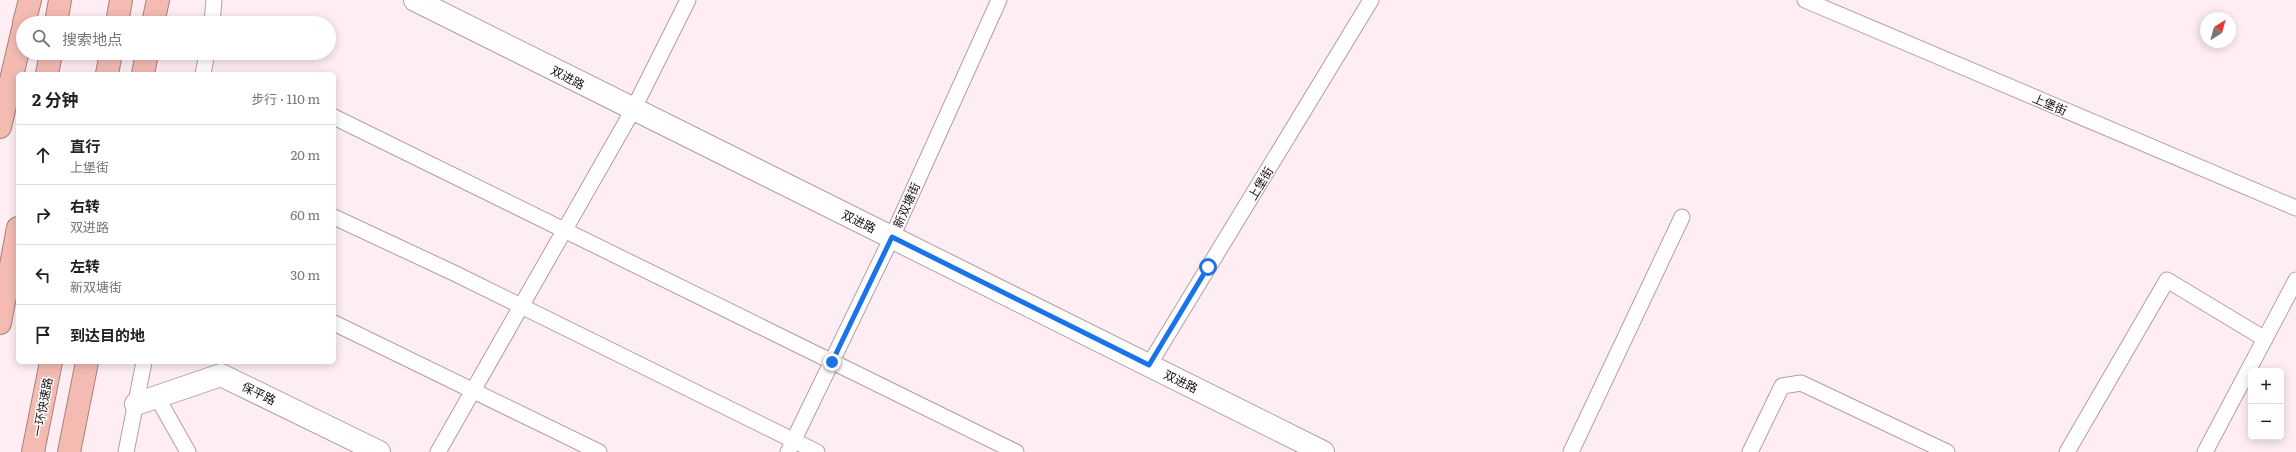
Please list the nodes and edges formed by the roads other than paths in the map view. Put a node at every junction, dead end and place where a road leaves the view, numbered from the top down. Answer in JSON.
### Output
{"nodes":[{"id":1,"x":30,"y":0,"type":"edge"},
{"id":2,"x":60,"y":0,"type":"edge"},
{"id":3,"x":121,"y":0,"type":"edge"},
{"id":4,"x":158,"y":0,"type":"edge"},
{"id":5,"x":214,"y":0,"type":"edge"},
{"id":6,"x":415,"y":0,"type":"edge"},
{"id":7,"x":688,"y":0,"type":"edge"},
{"id":8,"x":999,"y":0,"type":"edge"},
{"id":9,"x":1371,"y":0,"type":"edge"},
{"id":10,"x":1805,"y":0,"type":"edge"},
{"id":11,"x":26,"y":16,"type":"edge"},
{"id":12,"x":57,"y":16,"type":"edge"},
{"id":13,"x":118,"y":16,"type":"edge"},
{"id":14,"x":155,"y":16,"type":"edge"},
{"id":15,"x":213,"y":16,"type":"edge"},
{"id":16,"x":16,"y":59,"type":"edge"},
{"id":17,"x":110,"y":60,"type":"edge"},
{"id":18,"x":146,"y":60,"type":"edge"},
{"id":19,"x":206,"y":60,"type":"edge"},
{"id":20,"x":107,"y":72,"type":"edge"},
{"id":21,"x":143,"y":72,"type":"edge"},
{"id":22,"x":203,"y":72,"type":"edge"},
{"id":23,"x":633,"y":110,"type":"junction"},
{"id":24,"x":336,"y":118,"type":"edge"},
{"id":25,"x":0,"y":127,"type":"edge"},
{"id":26,"x":2296,"y":208,"type":"edge"},
{"id":27,"x":1682,"y":217,"type":"dead end"},
{"id":28,"x":336,"y":218,"type":"edge"},
{"id":29,"x":564,"y":228,"type":"junction"},
{"id":30,"x":892,"y":237,"type":"junction"},
{"id":31,"x":16,"y":239,"type":"edge"},
{"id":32,"x":2296,"y":280,"type":"edge"},
{"id":33,"x":520,"y":306,"type":"junction"},
{"id":34,"x":0,"y":323,"type":"edge"},
{"id":35,"x":336,"y":324,"type":"edge"},
{"id":36,"x":2265,"y":339,"type":"junction"},
{"id":37,"x":832,"y":362,"type":"junction"},
{"id":38,"x":51,"y":364,"type":"edge"},
{"id":39,"x":87,"y":364,"type":"edge"},
{"id":40,"x":144,"y":364,"type":"edge"},
{"id":41,"x":1149,"y":365,"type":"junction"},
{"id":42,"x":224,"y":368,"type":"edge"},
{"id":43,"x":472,"y":390,"type":"junction"},
{"id":44,"x":157,"y":397,"type":"junction"},
{"id":45,"x":136,"y":404,"type":"junction"},
{"id":46,"x":791,"y":446,"type":"edge"},
{"id":47,"x":33,"y":452,"type":"edge"},
{"id":48,"x":69,"y":452,"type":"edge"},
{"id":49,"x":126,"y":452,"type":"edge"},
{"id":50,"x":188,"y":452,"type":"edge"},
{"id":51,"x":379,"y":452,"type":"edge"},
{"id":52,"x":438,"y":452,"type":"edge"},
{"id":53,"x":599,"y":452,"type":"edge"},
{"id":54,"x":818,"y":452,"type":"edge"},
{"id":55,"x":1016,"y":452,"type":"edge"},
{"id":56,"x":1323,"y":452,"type":"edge"},
{"id":57,"x":1571,"y":452,"type":"edge"},
{"id":58,"x":1750,"y":452,"type":"edge"},
{"id":59,"x":1947,"y":452,"type":"edge"},
{"id":60,"x":2066,"y":452,"type":"edge"},
{"id":61,"x":2205,"y":452,"type":"edge"}],
"edges":[{"from":1,"to":11,"type":"highway"},
{"from":2,"to":12,"type":"highway"},
{"from":3,"to":13,"type":"highway"},
{"from":4,"to":14,"type":"highway"},
{"from":5,"to":15,"type":"lane"},
{"from":6,"to":23,"type":"street","name":"双进路"},
{"from":7,"to":23,"type":"lane"},
{"from":8,"to":30,"type":"lane","name":"新双塘街"},
{"from":9,"to":41,"type":"lane","name":"上堡街"},
{"from":10,"to":26,"type":"lane","name":"上堡街"},
{"from":16,"to":25,"type":"highway"},
{"from":17,"to":20,"type":"highway"},
{"from":18,"to":21,"type":"highway"},
{"from":19,"to":22,"type":"lane"},
{"from":23,"to":29,"type":"lane"},
{"from":23,"to":30,"type":"street","name":"双进路"},
{"from":24,"to":29,"type":"lane"},
{"from":27,"to":57,"type":"lane"},
{"from":28,"to":33,"type":"lane"},
{"from":29,"to":33,"type":"lane"},
{"from":29,"to":37,"type":"lane"},
{"from":30,"to":37,"type":"lane","name":"新双塘街"},
{"from":30,"to":41,"type":"street","name":"双进路"},
{"from":31,"to":34,"type":"highway"},
{"from":32,"to":36,"type":"lane"},
{"from":33,"to":43,"type":"lane"},
{"from":33,"to":46,"type":"lane"},
{"from":35,"to":43,"type":"lane"},
{"from":36,"to":60,"type":"lane"},
{"from":36,"to":61,"type":"lane"},
{"from":37,"to":46,"type":"lane","name":"新双塘街"},
{"from":37,"to":55,"type":"lane"},
{"from":38,"to":47,"type":"highway","name":"一环快速路"},
{"from":39,"to":48,"type":"highway"},
{"from":40,"to":45,"type":"lane"},
{"from":41,"to":56,"type":"street","name":"双进路"},
{"from":42,"to":44,"type":"street","name":"保平路"},
{"from":42,"to":51,"type":"street","name":"保平路"},
{"from":43,"to":52,"type":"lane"},
{"from":43,"to":53,"type":"lane"},
{"from":44,"to":45,"type":"street","name":"保平路"},
{"from":44,"to":50,"type":"lane"},
{"from":45,"to":49,"type":"lane"},
{"from":46,"to":54,"type":"lane"},
{"from":58,"to":59,"type":"lane"}]}
